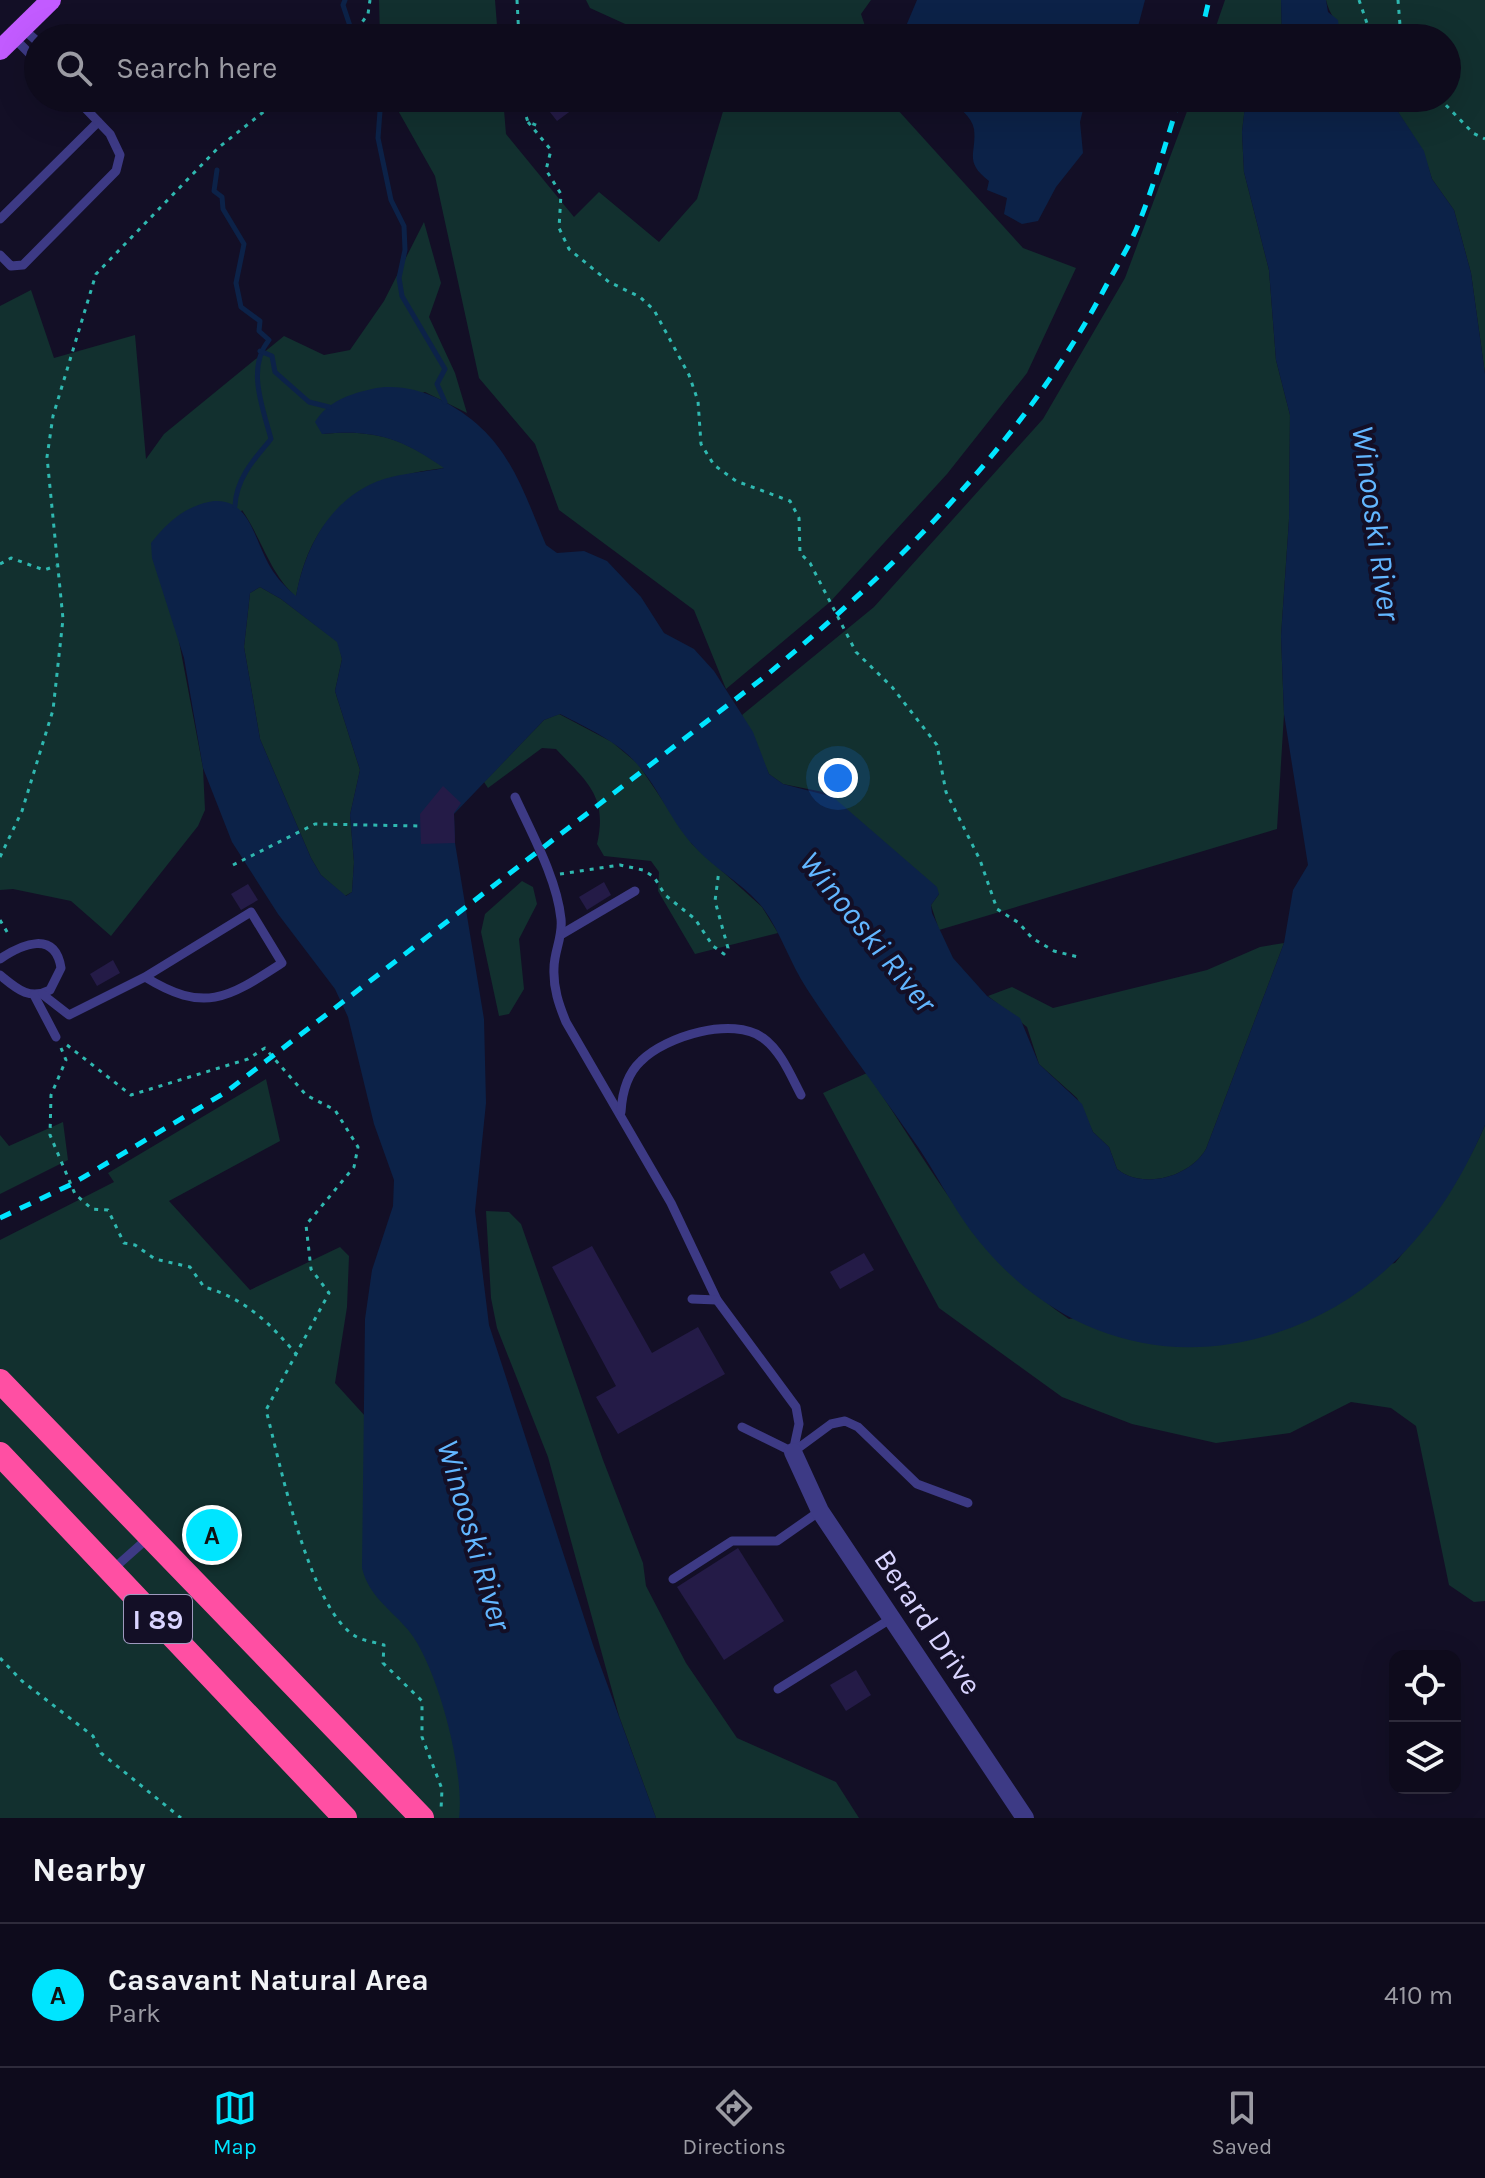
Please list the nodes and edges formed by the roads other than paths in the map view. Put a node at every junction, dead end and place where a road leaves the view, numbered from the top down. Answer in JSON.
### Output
{"nodes":[{"id":1,"x":51,"y":0,"type":"edge"},
{"id":2,"x":27,"y":24,"type":"edge"},
{"id":3,"x":89,"y":112,"type":"edge"},
{"id":4,"x":98,"y":122,"type":"junction"},
{"id":5,"x":0,"y":219,"type":"edge"},
{"id":6,"x":0,"y":255,"type":"edge"},
{"id":7,"x":515,"y":797,"type":"dead end"},
{"id":8,"x":635,"y":891,"type":"dead end"},
{"id":9,"x":562,"y":934,"type":"junction"},
{"id":10,"x":0,"y":959,"type":"edge"},
{"id":11,"x":0,"y":975,"type":"edge"},
{"id":12,"x":145,"y":977,"type":"junction"},
{"id":13,"x":38,"y":995,"type":"junction"},
{"id":14,"x":56,"y":1037,"type":"road end"},
{"id":15,"x":801,"y":1095,"type":"dead end"},
{"id":16,"x":621,"y":1113,"type":"junction"},
{"id":17,"x":692,"y":1299,"type":"dead end"},
{"id":18,"x":717,"y":1300,"type":"junction"},
{"id":19,"x":0,"y":1381,"type":"edge"},
{"id":20,"x":742,"y":1427,"type":"dead end"},
{"id":21,"x":793,"y":1452,"type":"junction"},
{"id":22,"x":0,"y":1454,"type":"edge"},
{"id":23,"x":968,"y":1503,"type":"dead end"},
{"id":24,"x":820,"y":1511,"type":"junction"},
{"id":25,"x":151,"y":1535,"type":"junction"},
{"id":26,"x":112,"y":1570,"type":"junction"},
{"id":27,"x":673,"y":1579,"type":"dead end"},
{"id":28,"x":892,"y":1618,"type":"junction"},
{"id":29,"x":778,"y":1689,"type":"dead end"},
{"id":30,"x":345,"y":1818,"type":"edge"},
{"id":31,"x":422,"y":1818,"type":"edge"},
{"id":32,"x":1025,"y":1818,"type":"edge"}],
"edges":[{"from":1,"to":2,"type":"main road"},
{"from":3,"to":4,"type":"lane"},
{"from":4,"to":5,"type":"lane"},
{"from":4,"to":6,"type":"lane"},
{"from":7,"to":9,"type":"lane"},
{"from":8,"to":9,"type":"lane"},
{"from":9,"to":16,"type":"lane"},
{"from":10,"to":13,"type":"lane"},
{"from":11,"to":13,"type":"lane"},
{"from":12,"to":12,"type":"lane"},
{"from":12,"to":13,"type":"lane"},
{"from":13,"to":14,"type":"lane"},
{"from":15,"to":16,"type":"lane"},
{"from":16,"to":18,"type":"lane"},
{"from":17,"to":18,"type":"lane"},
{"from":18,"to":21,"type":"lane"},
{"from":19,"to":25,"type":"highway","number":"I 89"},
{"from":20,"to":21,"type":"lane"},
{"from":21,"to":23,"type":"lane"},
{"from":21,"to":24,"type":"street","name":"Berard Drive"},
{"from":22,"to":26,"type":"highway","number":"I 89"},
{"from":24,"to":27,"type":"lane"},
{"from":24,"to":28,"type":"street","name":"Berard Drive"},
{"from":25,"to":26,"type":"lane"},
{"from":25,"to":31,"type":"highway","number":"I 89"},
{"from":26,"to":30,"type":"highway","number":"I 89"},
{"from":28,"to":29,"type":"lane"},
{"from":28,"to":32,"type":"street","name":"Berard Drive"}]}
